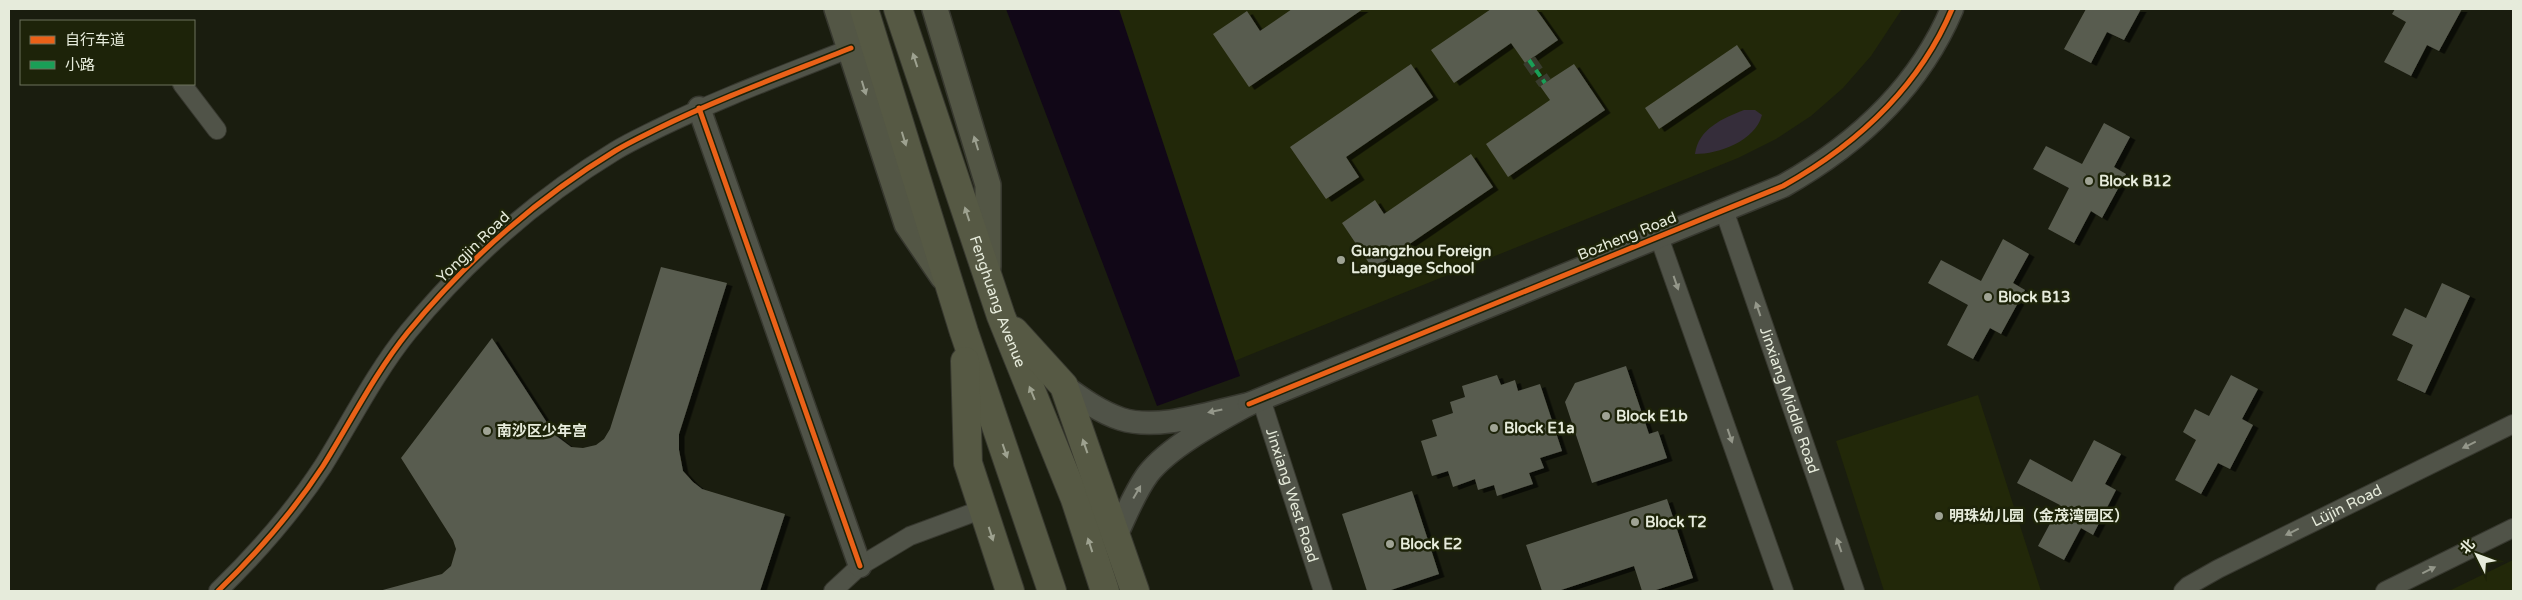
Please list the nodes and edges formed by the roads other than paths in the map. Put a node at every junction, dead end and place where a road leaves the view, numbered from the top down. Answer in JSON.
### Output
{"nodes":[{"id":1,"x":838,"y":9,"type":"edge"},
{"id":2,"x":864,"y":9,"type":"edge"},
{"id":3,"x":898,"y":9,"type":"edge"},
{"id":4,"x":935,"y":9,"type":"edge"},
{"id":5,"x":1952,"y":9,"type":"edge"},
{"id":6,"x":851,"y":48,"type":"junction"},
{"id":7,"x":183,"y":85,"type":"edge"},
{"id":8,"x":699,"y":108,"type":"junction"},
{"id":9,"x":217,"y":130,"type":"dead end"},
{"id":10,"x":1724,"y":210,"type":"junction"},
{"id":11,"x":1660,"y":237,"type":"junction"},
{"id":12,"x":988,"y":277,"type":"junction"},
{"id":13,"x":951,"y":288,"type":"junction"},
{"id":14,"x":1001,"y":316,"type":"junction"},
{"id":15,"x":964,"y":332,"type":"junction"},
{"id":16,"x":1064,"y":386,"type":"junction"},
{"id":17,"x":1255,"y":402,"type":"junction"},
{"id":18,"x":2513,"y":424,"type":"edge"},
{"id":19,"x":983,"y":508,"type":"junction"},
{"id":20,"x":2513,"y":528,"type":"edge"},
{"id":21,"x":1116,"y":536,"type":"junction"},
{"id":22,"x":860,"y":566,"type":"junction"},
{"id":23,"x":218,"y":591,"type":"edge"},
{"id":24,"x":833,"y":591,"type":"edge"},
{"id":25,"x":1010,"y":591,"type":"edge"},
{"id":26,"x":1052,"y":591,"type":"edge"},
{"id":27,"x":1105,"y":591,"type":"edge"},
{"id":28,"x":1136,"y":591,"type":"edge"},
{"id":29,"x":1323,"y":591,"type":"edge"},
{"id":30,"x":1784,"y":591,"type":"edge"},
{"id":31,"x":1855,"y":591,"type":"edge"},
{"id":32,"x":2183,"y":591,"type":"edge"},
{"id":33,"x":2385,"y":591,"type":"edge"}],
"edges":[{"from":1,"to":6,"type":"main road"},
{"from":2,"to":13,"type":"main road","one_way":true},
{"from":12,"to":3,"type":"main road","name":"Fenghuang Avenue","one_way":true},
{"from":12,"to":4,"type":"main road","one_way":true},
{"from":5,"to":10,"type":"street","name":"Bozheng Road"},
{"from":6,"to":8,"type":"street","name":"Yongjin Road"},
{"from":6,"to":13,"type":"main road","one_way":true},
{"from":7,"to":9,"type":"street"},
{"from":8,"to":22,"type":"street"},
{"from":8,"to":23,"type":"street","name":"Yongjin Road"},
{"from":10,"to":11,"type":"street","name":"Bozheng Road"},
{"from":31,"to":10,"type":"street","name":"Jinxiang Middle Road","one_way":true},
{"from":11,"to":17,"type":"street","name":"Bozheng Road"},
{"from":11,"to":30,"type":"street","one_way":true},
{"from":12,"to":14,"type":"main road","name":"Fenghuang Avenue"},
{"from":13,"to":15,"type":"main road"},
{"from":14,"to":16,"type":"main road"},
{"from":27,"to":14,"type":"main road","name":"Fenghuang Avenue","one_way":true},
{"from":15,"to":19,"type":"main road"},
{"from":15,"to":26,"type":"main road","one_way":true},
{"from":17,"to":16,"type":"street","one_way":true},
{"from":21,"to":16,"type":"main road","one_way":true},
{"from":21,"to":17,"type":"street","one_way":true},
{"from":17,"to":29,"type":"street","name":"Jinxiang West Road"},
{"from":18,"to":32,"type":"street","name":"Lüjin Road","one_way":true},
{"from":19,"to":22,"type":"street"},
{"from":19,"to":25,"type":"main road","one_way":true},
{"from":33,"to":20,"type":"street","one_way":true},
{"from":21,"to":28,"type":"main road"},
{"from":22,"to":24,"type":"street"}]}
